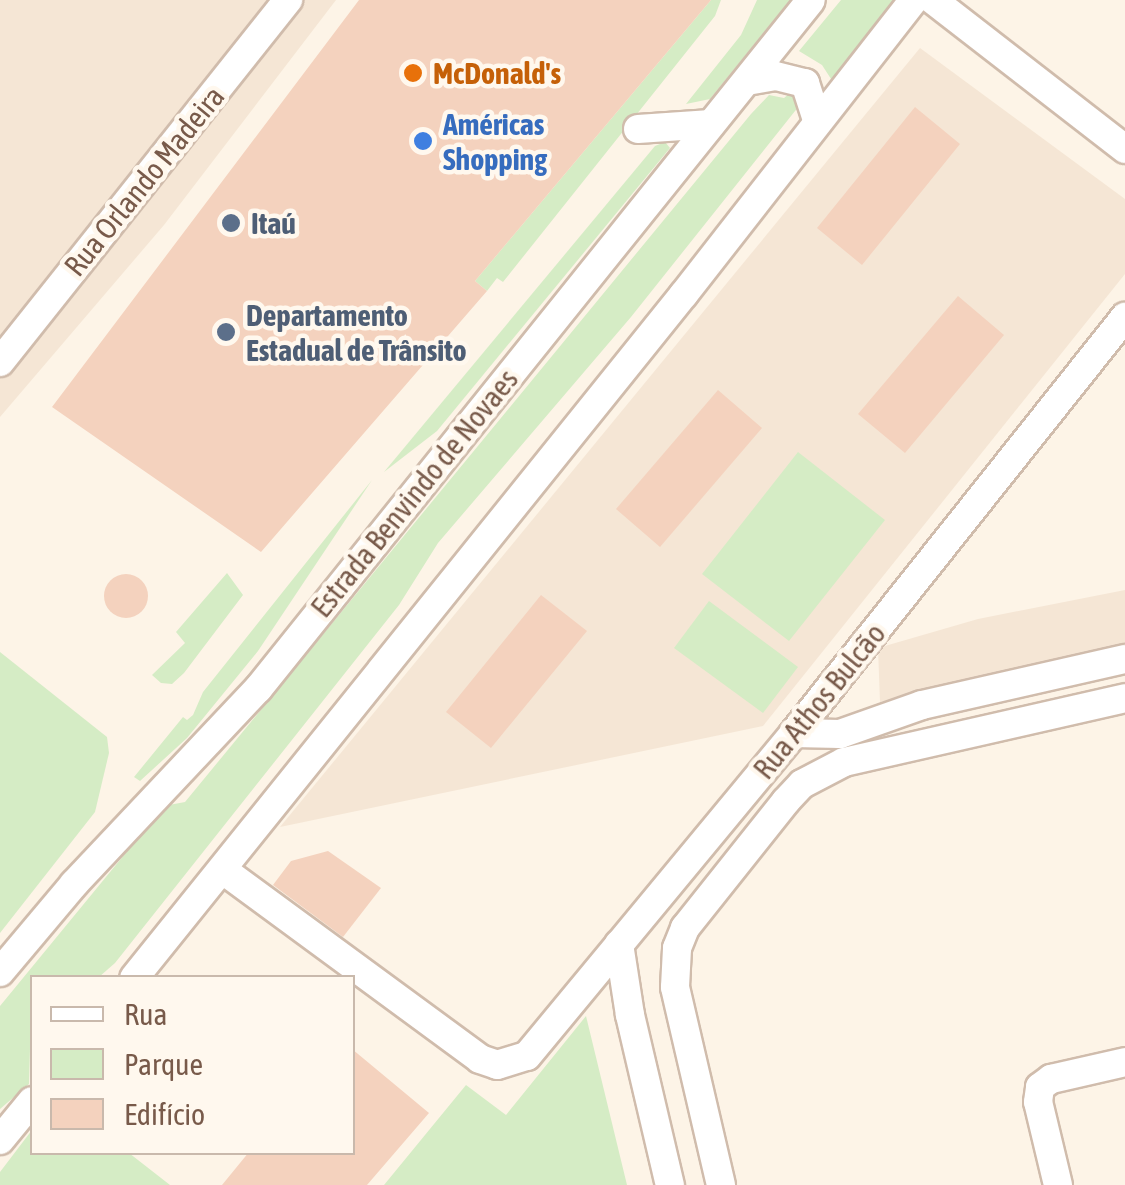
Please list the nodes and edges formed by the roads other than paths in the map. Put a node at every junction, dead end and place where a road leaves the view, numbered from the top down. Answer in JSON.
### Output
{"nodes":[{"id":1,"x":288,"y":0,"type":"edge"},
{"id":2,"x":811,"y":0,"type":"edge"},
{"id":3,"x":914,"y":0,"type":"edge"},
{"id":4,"x":932,"y":0,"type":"edge"},
{"id":5,"x":746,"y":81,"type":"junction"},
{"id":6,"x":817,"y":119,"type":"junction"},
{"id":7,"x":711,"y":124,"type":"junction"},
{"id":8,"x":638,"y":129,"type":"dead end"},
{"id":9,"x":1125,"y":149,"type":"edge"},
{"id":10,"x":1125,"y":317,"type":"edge"},
{"id":11,"x":0,"y":362,"type":"edge"},
{"id":12,"x":1125,"y":659,"type":"edge"},
{"id":13,"x":1125,"y":698,"type":"edge"},
{"id":14,"x":817,"y":704,"type":"junction"},
{"id":15,"x":879,"y":717,"type":"junction"},
{"id":16,"x":794,"y":733,"type":"junction"},
{"id":17,"x":223,"y":870,"type":"junction"},
{"id":18,"x":619,"y":944,"type":"junction"},
{"id":19,"x":0,"y":972,"type":"edge"},
{"id":20,"x":136,"y":975,"type":"edge"},
{"id":21,"x":592,"y":979,"type":"junction"},
{"id":22,"x":630,"y":1015,"type":"junction"},
{"id":23,"x":1125,"y":1062,"type":"edge"},
{"id":24,"x":30,"y":1103,"type":"edge"},
{"id":25,"x":0,"y":1140,"type":"edge"},
{"id":26,"x":670,"y":1185,"type":"edge"},
{"id":27,"x":721,"y":1185,"type":"edge"},
{"id":28,"x":1058,"y":1185,"type":"edge"}],
"edges":[{"from":1,"to":11,"type":"street","name":"Rua Orlando Madeira"},
{"from":2,"to":5,"type":"street","name":"Estrada Benvindo de Novaes"},
{"from":3,"to":6,"type":"street"},
{"from":4,"to":9,"type":"street"},
{"from":5,"to":6,"type":"street"},
{"from":5,"to":7,"type":"street","name":"Estrada Benvindo de Novaes"},
{"from":6,"to":17,"type":"street"},
{"from":7,"to":8,"type":"street"},
{"from":7,"to":19,"type":"street","name":"Estrada Benvindo de Novaes"},
{"from":10,"to":14,"type":"street","name":"Rua Athos Bulcão"},
{"from":12,"to":15,"type":"street"},
{"from":13,"to":27,"type":"street"},
{"from":14,"to":15,"type":"street"},
{"from":14,"to":16,"type":"street","name":"Rua Athos Bulcão"},
{"from":15,"to":16,"type":"street"},
{"from":16,"to":18,"type":"street","name":"Rua Athos Bulcão"},
{"from":17,"to":20,"type":"street"},
{"from":17,"to":21,"type":"street","name":"Rua Athos Bulcão"},
{"from":18,"to":21,"type":"street","name":"Rua Athos Bulcão"},
{"from":18,"to":22,"type":"street"},
{"from":21,"to":22,"type":"street"},
{"from":22,"to":26,"type":"street"},
{"from":23,"to":28,"type":"street"},
{"from":24,"to":25,"type":"street"}]}
